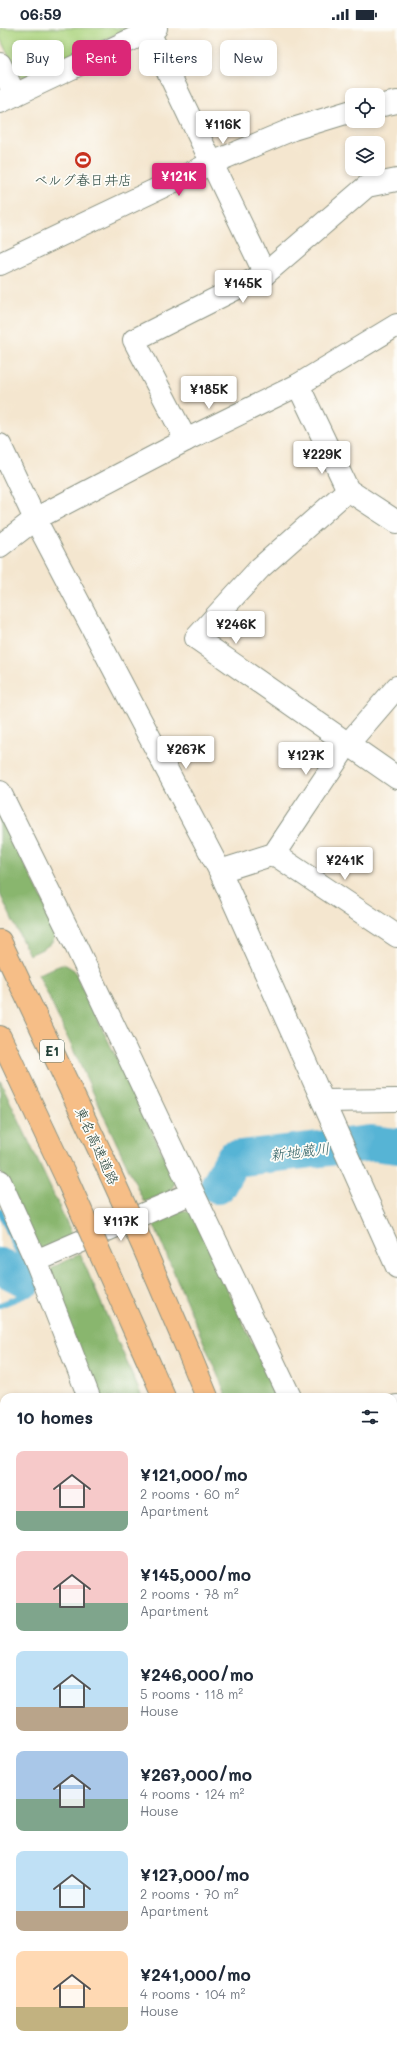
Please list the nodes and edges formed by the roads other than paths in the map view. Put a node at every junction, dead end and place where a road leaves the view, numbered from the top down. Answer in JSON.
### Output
{"nodes":[{"id":1,"x":152,"y":30,"type":"edge"},
{"id":2,"x":0,"y":64,"type":"edge"},
{"id":3,"x":7,"y":99,"type":"edge"},
{"id":4,"x":397,"y":102,"type":"edge"},
{"id":5,"x":385,"y":105,"type":"edge"},
{"id":6,"x":345,"y":114,"type":"edge"},
{"id":7,"x":212,"y":163,"type":"junction"},
{"id":8,"x":397,"y":180,"type":"edge"},
{"id":9,"x":0,"y":264,"type":"edge"},
{"id":10,"x":265,"y":274,"type":"junction"},
{"id":11,"x":397,"y":325,"type":"edge"},
{"id":12,"x":298,"y":385,"type":"junction"},
{"id":13,"x":186,"y":440,"type":"junction"},
{"id":14,"x":0,"y":445,"type":"edge"},
{"id":15,"x":348,"y":490,"type":"junction"},
{"id":16,"x":35,"y":519,"type":"junction"},
{"id":17,"x":397,"y":522,"type":"edge"},
{"id":18,"x":0,"y":546,"type":"edge"},
{"id":19,"x":397,"y":687,"type":"edge"},
{"id":20,"x":348,"y":744,"type":"junction"},
{"id":21,"x":397,"y":778,"type":"edge"},
{"id":22,"x":0,"y":792,"type":"edge"},
{"id":23,"x":274,"y":854,"type":"junction"},
{"id":24,"x":220,"y":871,"type":"junction"},
{"id":25,"x":397,"y":936,"type":"edge"},
{"id":26,"x":0,"y":941,"type":"edge"},
{"id":27,"x":0,"y":1037,"type":"edge"},
{"id":28,"x":397,"y":1100,"type":"edge"},
{"id":29,"x":325,"y":1107,"type":"junction"},
{"id":30,"x":0,"y":1181,"type":"edge"},
{"id":31,"x":192,"y":1193,"type":"junction"},
{"id":32,"x":36,"y":1261,"type":"junction"},
{"id":33,"x":397,"y":1267,"type":"edge"},
{"id":34,"x":88,"y":1393,"type":"edge"},
{"id":35,"x":162,"y":1393,"type":"edge"},
{"id":36,"x":205,"y":1393,"type":"edge"},
{"id":37,"x":288,"y":1393,"type":"edge"}],
"edges":[{"from":1,"to":3,"type":"street"},
{"from":1,"to":7,"type":"street"},
{"from":2,"to":3,"type":"street"},
{"from":4,"to":5,"type":"street"},
{"from":6,"to":7,"type":"street"},
{"from":7,"to":9,"type":"street"},
{"from":7,"to":10,"type":"street"},
{"from":8,"to":10,"type":"street"},
{"from":10,"to":13,"type":"street"},
{"from":11,"to":12,"type":"street"},
{"from":12,"to":13,"type":"street"},
{"from":12,"to":15,"type":"street"},
{"from":13,"to":16,"type":"street"},
{"from":14,"to":16,"type":"street"},
{"from":15,"to":17,"type":"street"},
{"from":15,"to":20,"type":"street"},
{"from":16,"to":18,"type":"street"},
{"from":16,"to":24,"type":"street"},
{"from":19,"to":20,"type":"street"},
{"from":20,"to":21,"type":"street"},
{"from":20,"to":23,"type":"street"},
{"from":22,"to":31,"type":"street"},
{"from":23,"to":24,"type":"street"},
{"from":23,"to":25,"type":"street"},
{"from":24,"to":29,"type":"street"},
{"from":26,"to":36,"type":"highway","name":"東名高速道路","number":"E1","bridge":true},
{"from":27,"to":35,"type":"highway","bridge":true},
{"from":28,"to":29,"type":"street"},
{"from":29,"to":33,"type":"street"},
{"from":30,"to":32,"type":"street"},
{"from":31,"to":32,"type":"street"},
{"from":31,"to":37,"type":"street"},
{"from":32,"to":34,"type":"street"}]}
